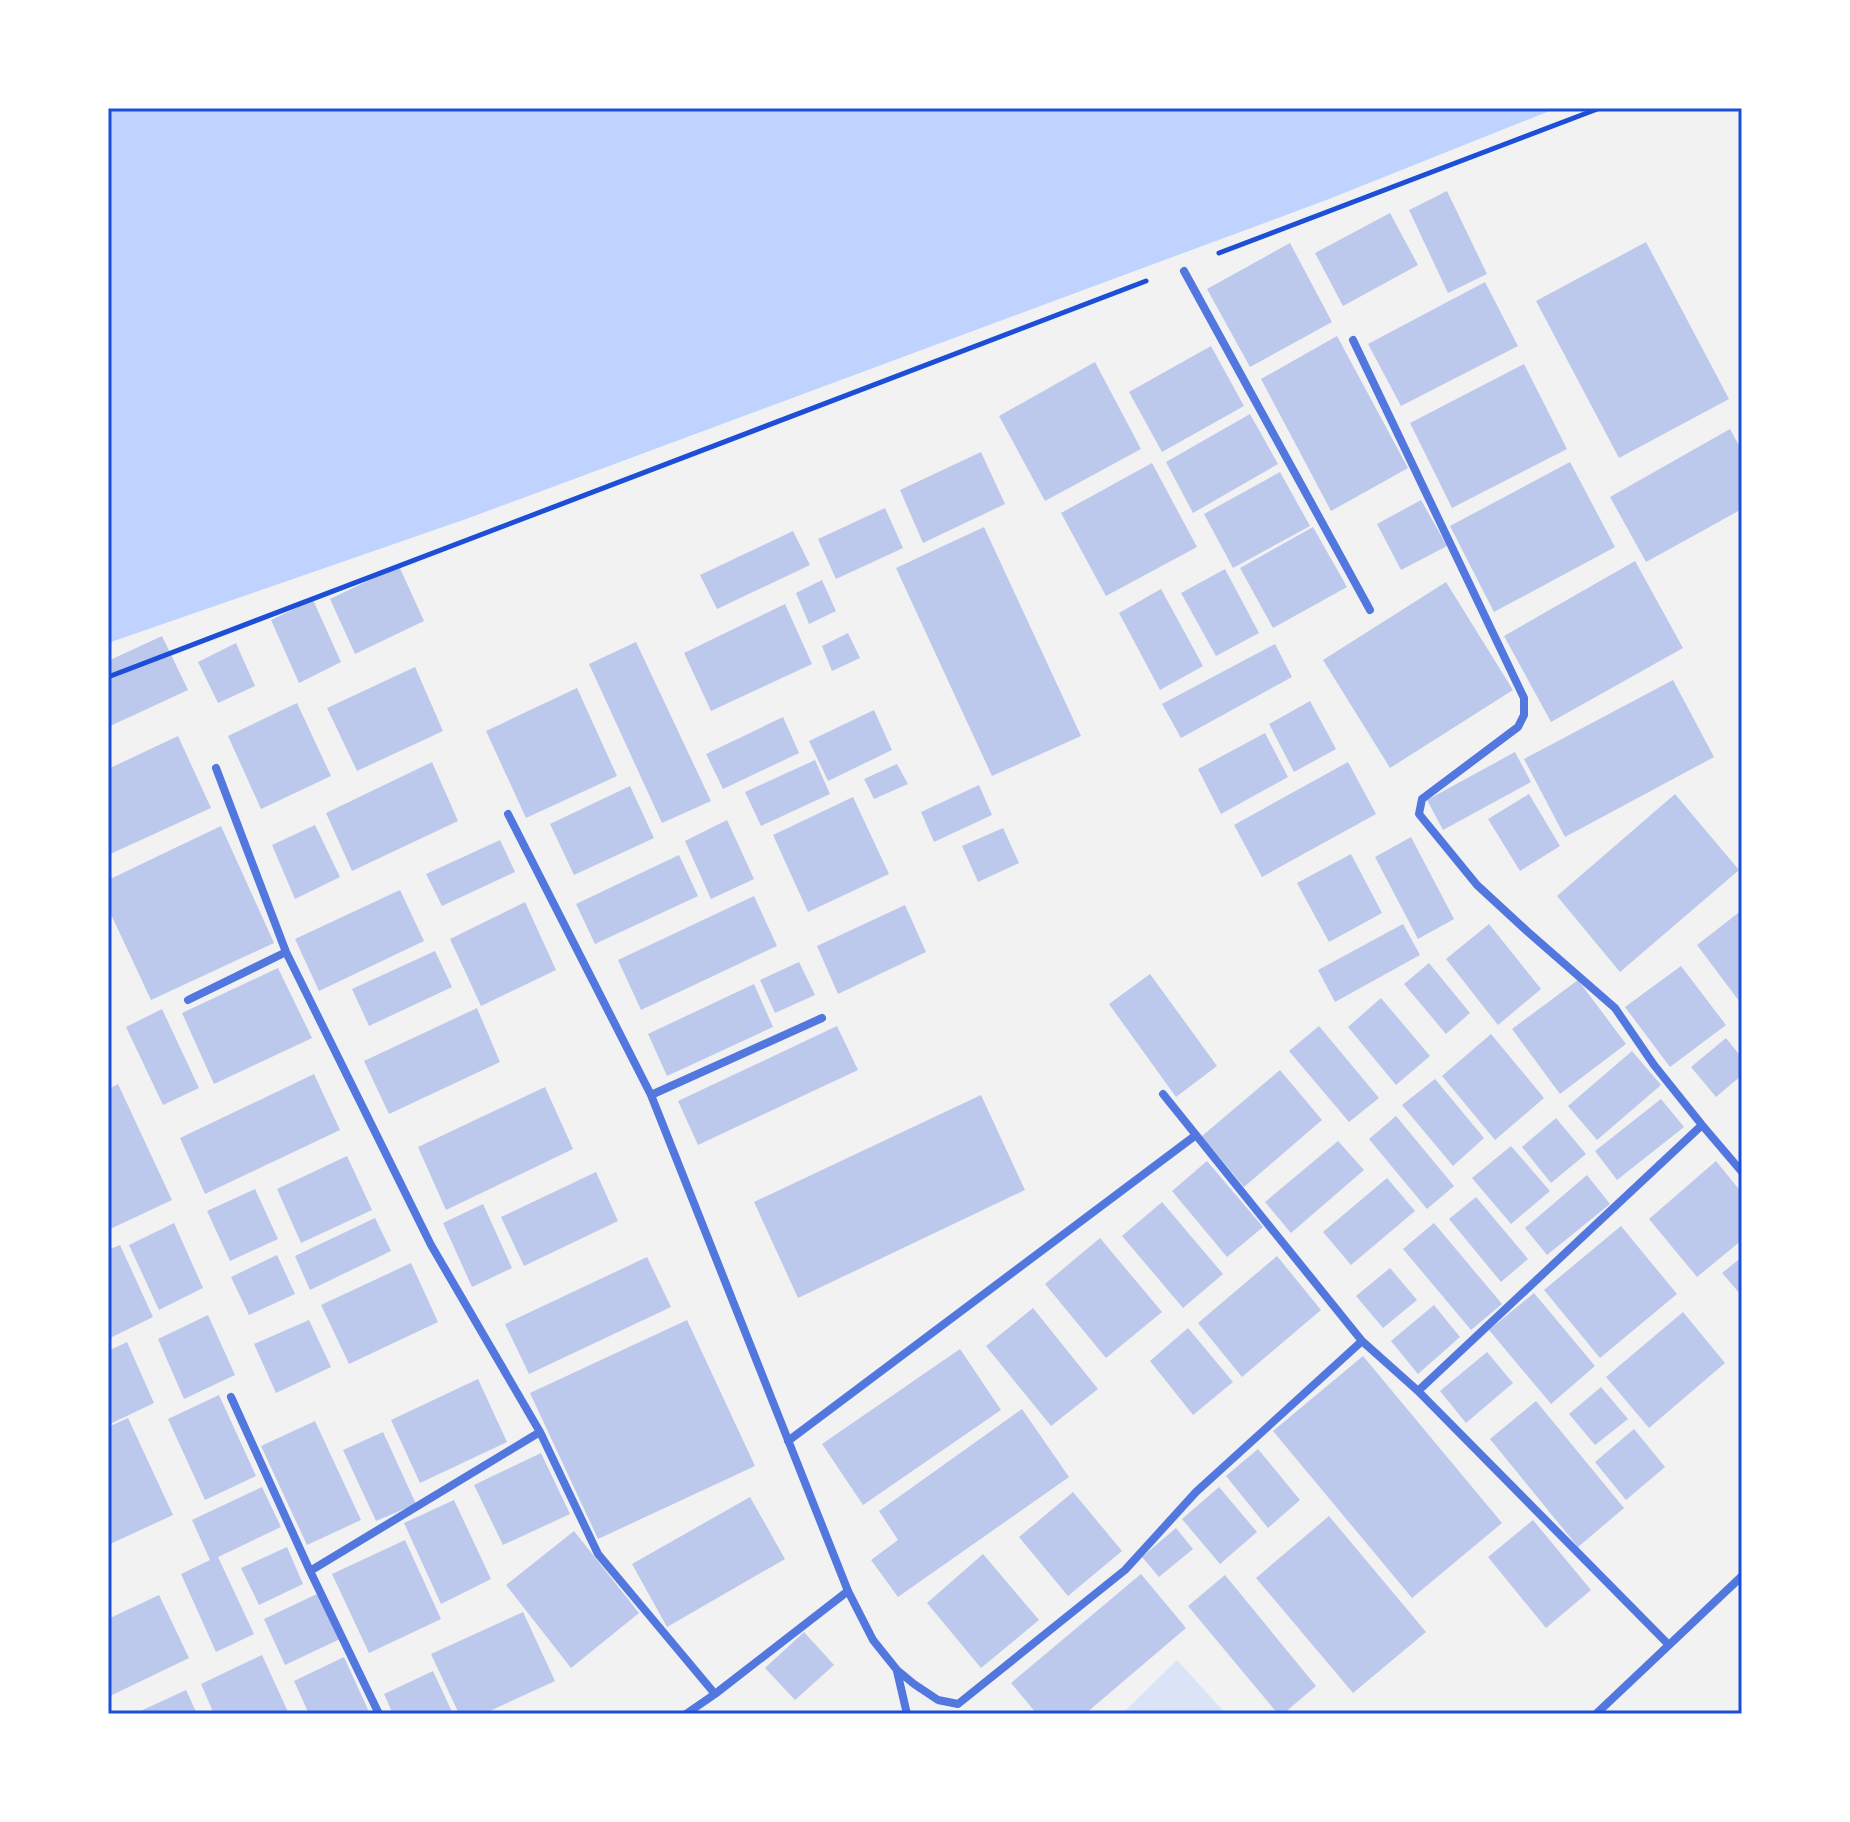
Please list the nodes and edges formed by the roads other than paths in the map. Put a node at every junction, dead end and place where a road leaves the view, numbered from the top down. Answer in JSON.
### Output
{"nodes":[{"id":1,"x":1184,"y":271,"type":"dead end"},
{"id":2,"x":1353,"y":340,"type":"dead end"},
{"id":3,"x":1370,"y":610,"type":"dead end"},
{"id":4,"x":216,"y":768,"type":"dead end"},
{"id":5,"x":508,"y":814,"type":"dead end"},
{"id":6,"x":286,"y":952,"type":"junction"},
{"id":7,"x":188,"y":1000,"type":"dead end"},
{"id":8,"x":822,"y":1018,"type":"dead end"},
{"id":9,"x":1163,"y":1094,"type":"dead end"},
{"id":10,"x":651,"y":1095,"type":"junction"},
{"id":11,"x":1702,"y":1125,"type":"junction"},
{"id":12,"x":1196,"y":1135,"type":"junction"},
{"id":13,"x":1742,"y":1172,"type":"edge"},
{"id":14,"x":1362,"y":1341,"type":"junction"},
{"id":15,"x":1418,"y":1391,"type":"junction"},
{"id":16,"x":231,"y":1397,"type":"dead end"},
{"id":17,"x":540,"y":1432,"type":"junction"},
{"id":18,"x":788,"y":1441,"type":"junction"},
{"id":19,"x":310,"y":1571,"type":"junction"},
{"id":20,"x":1742,"y":1576,"type":"edge"},
{"id":21,"x":848,"y":1591,"type":"junction"},
{"id":22,"x":1669,"y":1645,"type":"junction"},
{"id":23,"x":897,"y":1670,"type":"junction"},
{"id":24,"x":715,"y":1694,"type":"junction"},
{"id":25,"x":379,"y":1714,"type":"edge"},
{"id":26,"x":686,"y":1714,"type":"edge"},
{"id":27,"x":907,"y":1714,"type":"edge"},
{"id":28,"x":1596,"y":1714,"type":"edge"}],
"edges":[{"from":1,"to":3,"type":"street"},
{"from":2,"to":11,"type":"street"},
{"from":4,"to":6,"type":"street"},
{"from":5,"to":10,"type":"street"},
{"from":6,"to":7,"type":"street"},
{"from":6,"to":17,"type":"street"},
{"from":8,"to":10,"type":"street"},
{"from":9,"to":12,"type":"street"},
{"from":10,"to":18,"type":"street"},
{"from":11,"to":13,"type":"street"},
{"from":11,"to":15,"type":"street"},
{"from":12,"to":14,"type":"street"},
{"from":12,"to":18,"type":"street"},
{"from":14,"to":15,"type":"street"},
{"from":14,"to":23,"type":"street"},
{"from":15,"to":22,"type":"street"},
{"from":16,"to":19,"type":"street"},
{"from":17,"to":19,"type":"street"},
{"from":17,"to":24,"type":"street"},
{"from":18,"to":21,"type":"street"},
{"from":19,"to":25,"type":"street"},
{"from":20,"to":22,"type":"street"},
{"from":21,"to":23,"type":"street"},
{"from":21,"to":24,"type":"street"},
{"from":22,"to":28,"type":"street"},
{"from":23,"to":27,"type":"street"},
{"from":24,"to":26,"type":"street"}]}
